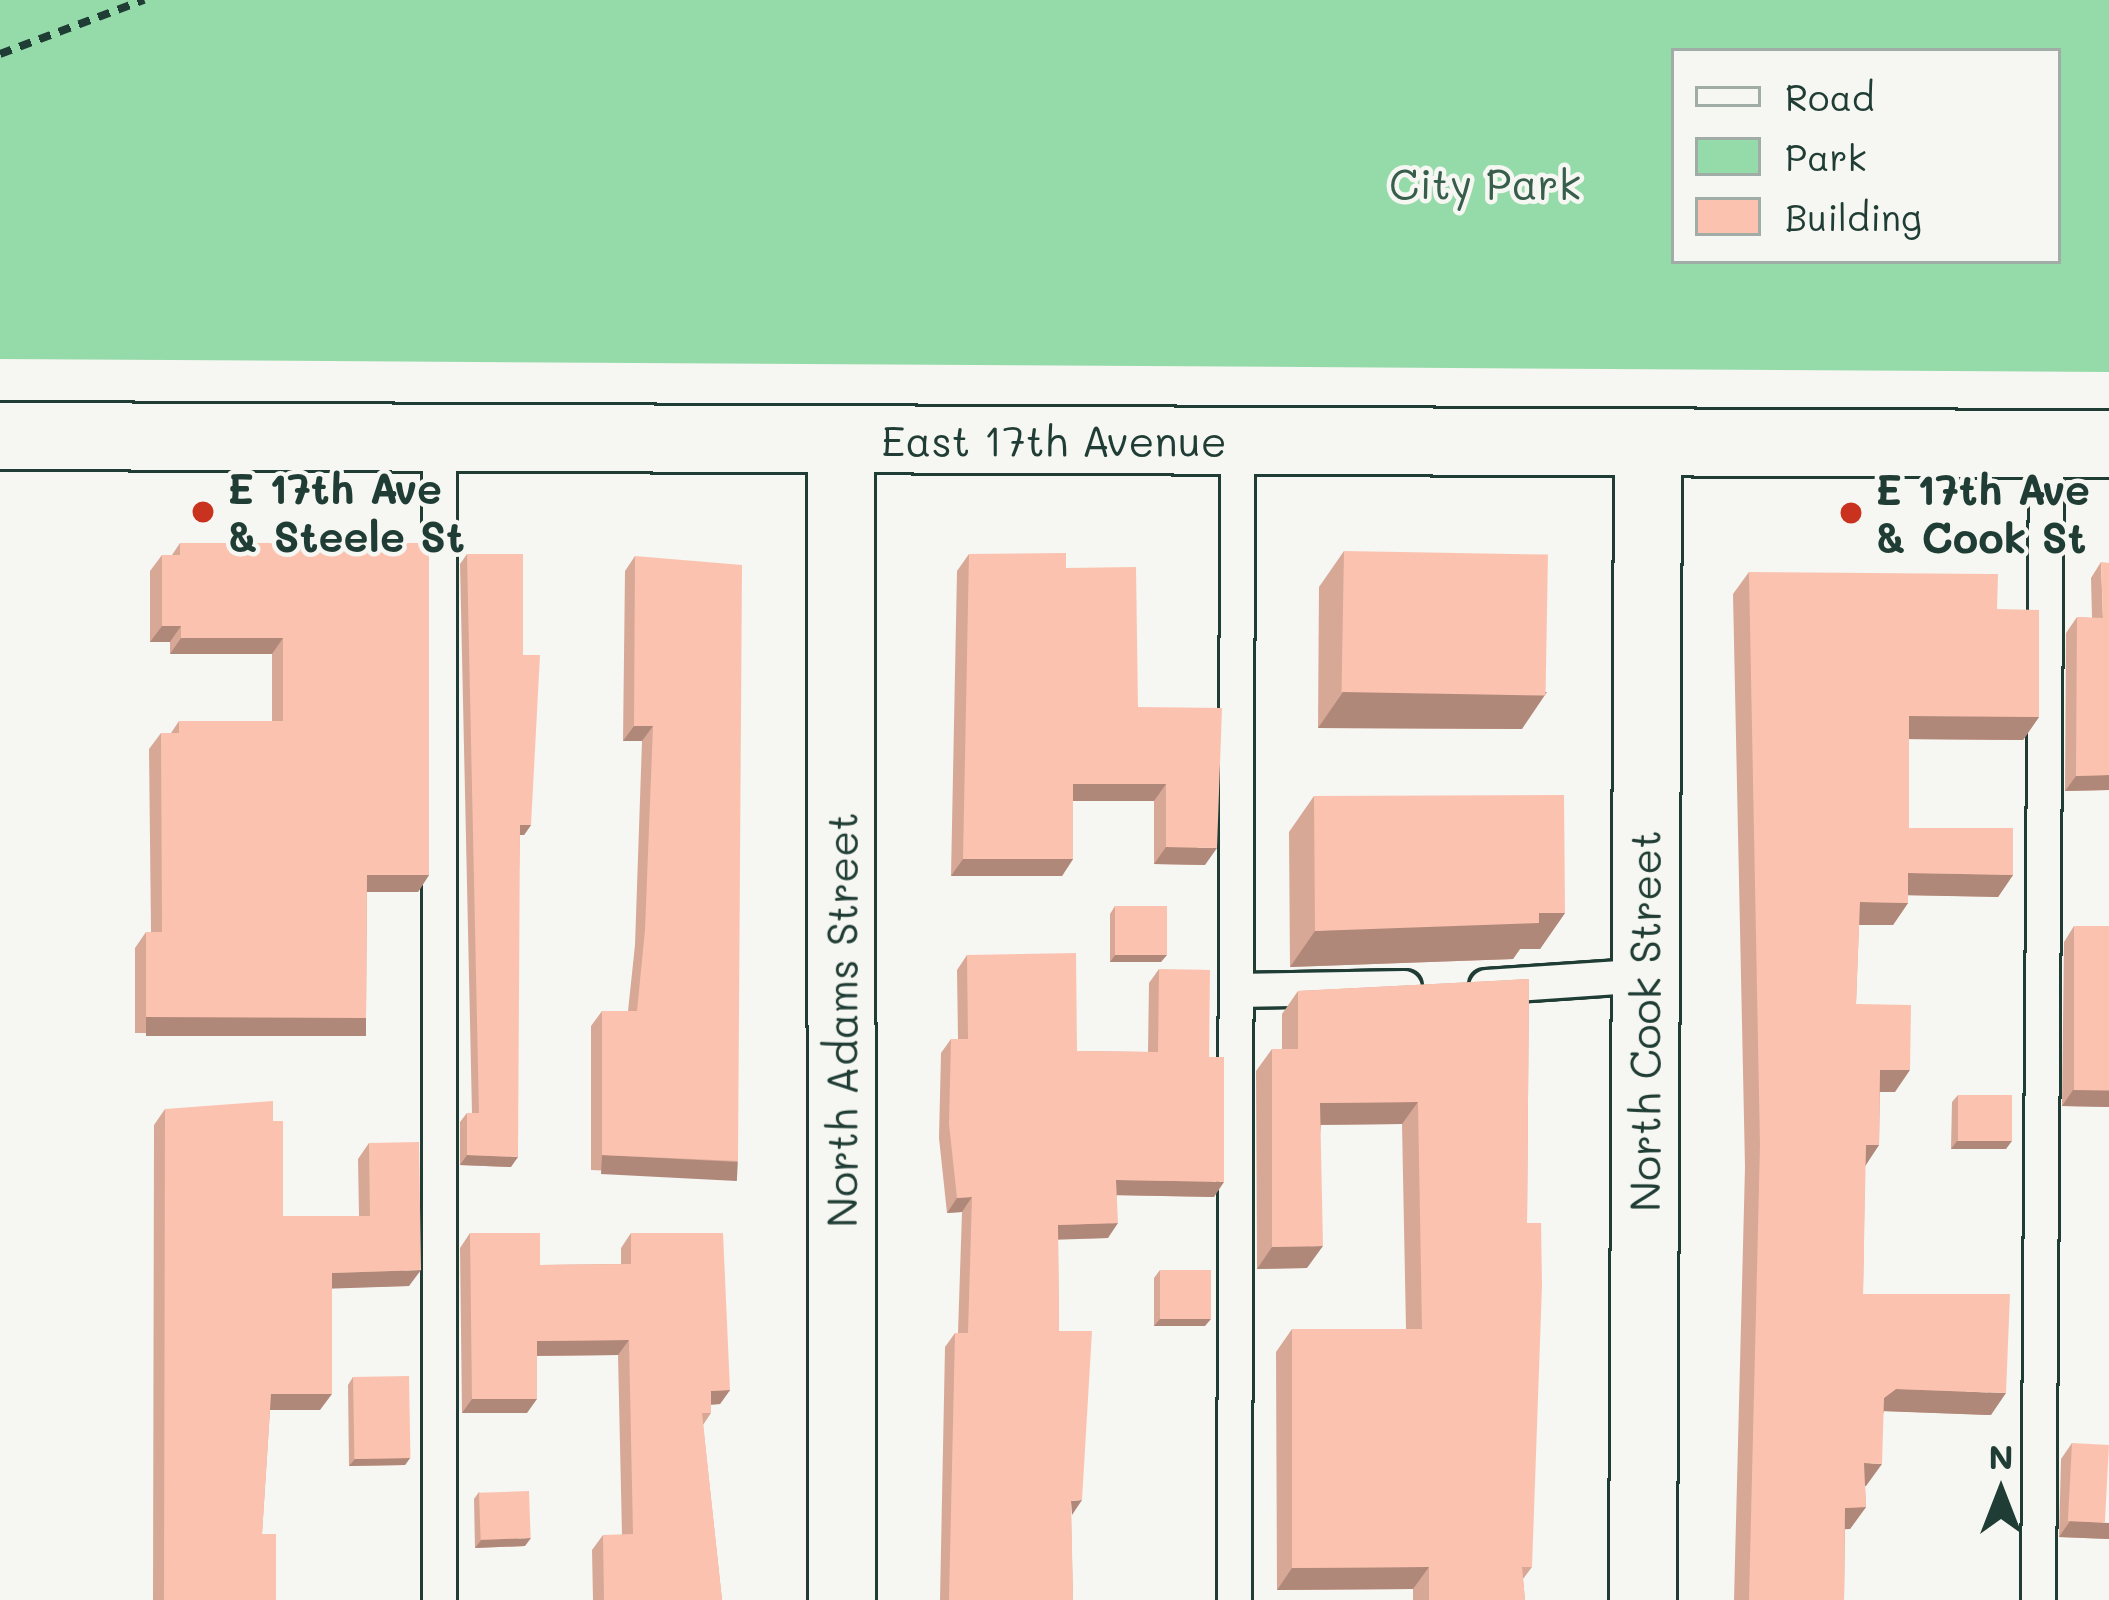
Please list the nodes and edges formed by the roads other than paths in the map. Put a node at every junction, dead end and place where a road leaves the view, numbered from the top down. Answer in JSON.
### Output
{"nodes":[{"id":1,"x":0,"y":436,"type":"edge"},
{"id":2,"x":439,"y":438,"type":"junction"},
{"id":3,"x":841,"y":441,"type":"junction"},
{"id":4,"x":1237,"y":442,"type":"junction"},
{"id":5,"x":1648,"y":442,"type":"junction"},
{"id":6,"x":2078,"y":444,"type":"edge"},
{"id":7,"x":1646,"y":975,"type":"junction"},
{"id":8,"x":1236,"y":990,"type":"junction"},
{"id":9,"x":439,"y":1600,"type":"edge"},
{"id":10,"x":842,"y":1600,"type":"edge"},
{"id":11,"x":1234,"y":1600,"type":"edge"},
{"id":12,"x":1643,"y":1600,"type":"edge"},
{"id":13,"x":2038,"y":1600,"type":"edge"}],
"edges":[{"from":1,"to":2,"type":"street","name":"East 17th Avenue"},
{"from":2,"to":3,"type":"street","name":"East 17th Avenue"},
{"from":2,"to":9,"type":"lane"},
{"from":3,"to":4,"type":"street","name":"East 17th Avenue"},
{"from":3,"to":10,"type":"street","name":"North Adams Street"},
{"from":4,"to":5,"type":"street","name":"East 17th Avenue"},
{"from":4,"to":8,"type":"lane"},
{"from":5,"to":6,"type":"street","name":"East 17th Avenue"},
{"from":5,"to":7,"type":"street","name":"North Cook Street"},
{"from":6,"to":13,"type":"lane"},
{"from":7,"to":8,"type":"lane"},
{"from":7,"to":12,"type":"street","name":"North Cook Street"},
{"from":8,"to":11,"type":"lane"}]}
